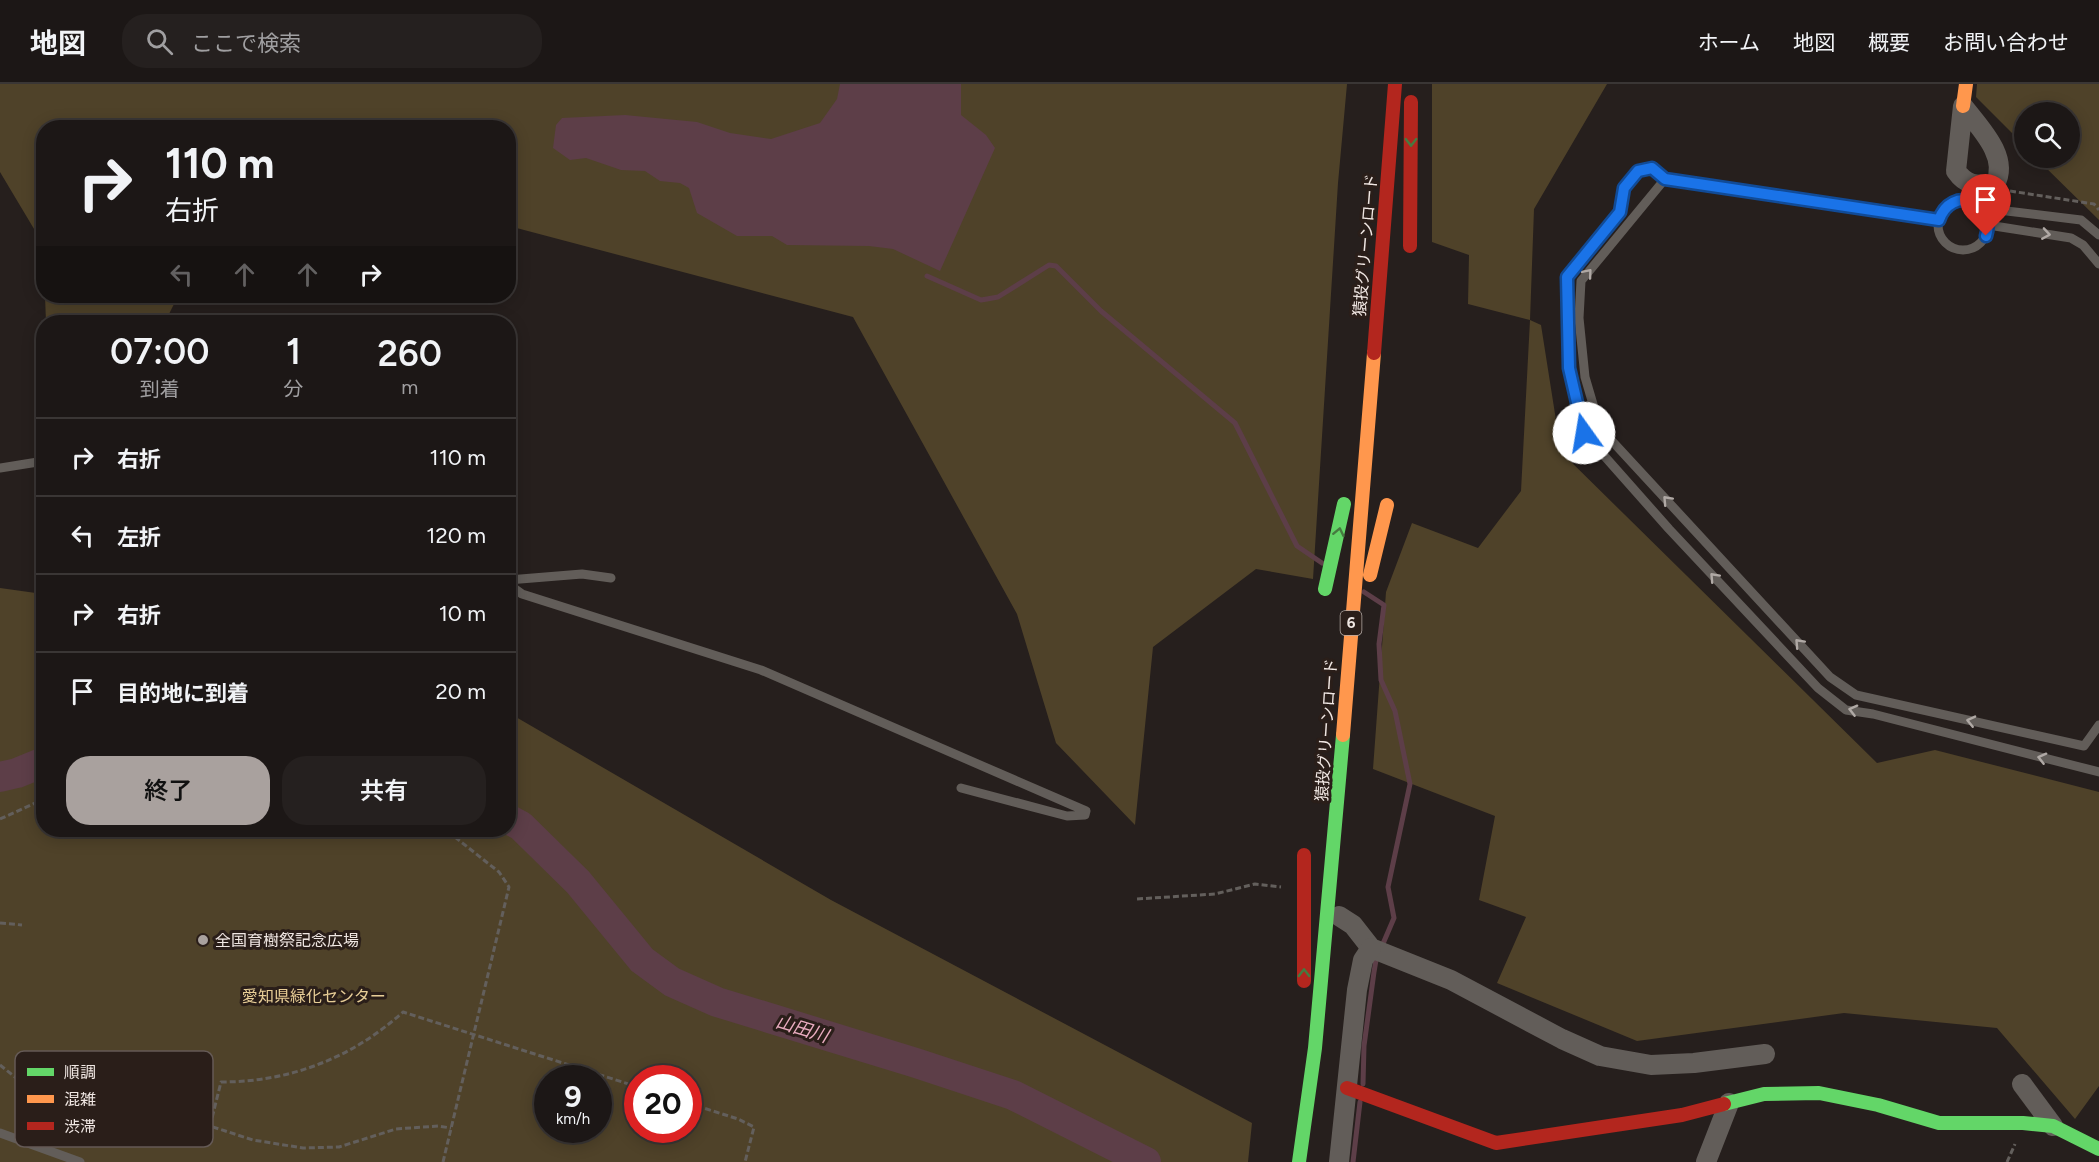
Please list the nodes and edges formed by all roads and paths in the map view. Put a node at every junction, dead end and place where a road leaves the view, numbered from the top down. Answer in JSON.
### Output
{"nodes":[{"id":1,"x":1395,"y":84,"type":"edge"},
{"id":2,"x":1966,"y":84,"type":"edge"},
{"id":3,"x":1411,"y":89,"type":"dead end"},
{"id":4,"x":1964,"y":106,"type":"junction"},
{"id":5,"x":1390,"y":139,"type":"junction"},
{"id":6,"x":1665,"y":179,"type":"junction"},
{"id":7,"x":1995,"y":184,"type":"junction"},
{"id":8,"x":1990,"y":209,"type":"junction"},
{"id":9,"x":2099,"y":210,"type":"edge"},
{"id":10,"x":1939,"y":220,"type":"junction"},
{"id":11,"x":1988,"y":222,"type":"junction"},
{"id":12,"x":2099,"y":235,"type":"edge"},
{"id":13,"x":1410,"y":246,"type":"dead end"},
{"id":14,"x":2099,"y":264,"type":"edge"},
{"id":15,"x":36,"y":463,"type":"edge"},
{"id":16,"x":1351,"y":464,"type":"dead end"},
{"id":17,"x":0,"y":468,"type":"edge"},
{"id":18,"x":1346,"y":494,"type":"dead end"},
{"id":19,"x":1387,"y":505,"type":"dead end"},
{"id":20,"x":611,"y":578,"type":"dead end"},
{"id":21,"x":516,"y":581,"type":"edge"},
{"id":22,"x":516,"y":589,"type":"edge"},
{"id":23,"x":1325,"y":589,"type":"dead end"},
{"id":24,"x":2099,"y":725,"type":"edge"},
{"id":25,"x":2099,"y":772,"type":"edge"},
{"id":26,"x":961,"y":788,"type":"dead end"},
{"id":27,"x":36,"y":803,"type":"edge"},
{"id":28,"x":0,"y":819,"type":"edge"},
{"id":29,"x":455,"y":837,"type":"edge"},
{"id":30,"x":1304,"y":855,"type":"dead end"},
{"id":31,"x":1333,"y":862,"type":"junction"},
{"id":32,"x":1286,"y":888,"type":"dead end"},
{"id":33,"x":1137,"y":899,"type":"dead end"},
{"id":34,"x":1339,"y":916,"type":"dead end"},
{"id":35,"x":0,"y":923,"type":"edge"},
{"id":36,"x":22,"y":925,"type":"dead end"},
{"id":37,"x":1371,"y":948,"type":"junction"},
{"id":38,"x":1304,"y":990,"type":"dead end"},
{"id":39,"x":1304,"y":1012,"type":"dead end"},
{"id":40,"x":475,"y":1035,"type":"junction"},
{"id":41,"x":1765,"y":1054,"type":"dead end"},
{"id":42,"x":0,"y":1065,"type":"edge"},
{"id":43,"x":15,"y":1077,"type":"edge"},
{"id":44,"x":624,"y":1083,"type":"edge"},
{"id":45,"x":2022,"y":1084,"type":"dead end"},
{"id":46,"x":1347,"y":1088,"type":"junction"},
{"id":47,"x":1729,"y":1103,"type":"junction"},
{"id":48,"x":702,"y":1107,"type":"edge"},
{"id":49,"x":213,"y":1114,"type":"edge"},
{"id":50,"x":2053,"y":1126,"type":"junction"},
{"id":51,"x":213,"y":1127,"type":"edge"},
{"id":52,"x":451,"y":1128,"type":"junction"},
{"id":53,"x":0,"y":1133,"type":"edge"},
{"id":54,"x":1303,"y":1137,"type":"junction"},
{"id":55,"x":15,"y":1138,"type":"edge"},
{"id":56,"x":39,"y":1147,"type":"edge"},
{"id":57,"x":2099,"y":1149,"type":"edge"},
{"id":58,"x":80,"y":1162,"type":"edge"},
{"id":59,"x":443,"y":1162,"type":"edge"},
{"id":60,"x":745,"y":1162,"type":"edge"},
{"id":61,"x":1299,"y":1162,"type":"edge"},
{"id":62,"x":1339,"y":1162,"type":"edge"},
{"id":63,"x":1706,"y":1162,"type":"edge"}],
"edges":[{"from":1,"to":5,"type":"main road","name":"猿投グリーンロード","number":"6"},
{"from":2,"to":4,"type":"main road"},
{"from":3,"to":13,"type":"main road","one_way":true},
{"from":4,"to":7,"type":"street"},
{"from":4,"to":7,"type":"street"},
{"from":5,"to":16,"type":"main road"},
{"from":5,"to":31,"type":"main road","name":"猿投グリーンロード","number":"6"},
{"from":6,"to":10,"type":"lane"},
{"from":24,"to":6,"type":"lane","one_way":true},
{"from":25,"to":6,"type":"lane","one_way":true},
{"from":7,"to":8,"type":"lane"},
{"from":7,"to":9,"type":"path"},
{"from":8,"to":11,"type":"lane"},
{"from":8,"to":12,"type":"lane"},
{"from":10,"to":11,"type":"lane"},
{"from":10,"to":11,"type":"lane"},
{"from":11,"to":14,"type":"lane","one_way":true},
{"from":15,"to":17,"type":"lane"},
{"from":23,"to":18,"type":"main road","one_way":true},
{"from":19,"to":31,"type":"main road"},
{"from":20,"to":21,"type":"lane"},
{"from":22,"to":26,"type":"lane"},
{"from":27,"to":28,"type":"path"},
{"from":29,"to":40,"type":"path"},
{"from":38,"to":30,"type":"main road","one_way":true},
{"from":31,"to":54,"type":"main road","name":"猿投グリーンロード","number":"6"},
{"from":32,"to":33,"type":"path"},
{"from":34,"to":37,"type":"street"},
{"from":35,"to":36,"type":"path"},
{"from":37,"to":41,"type":"street"},
{"from":37,"to":46,"type":"street"},
{"from":39,"to":54,"type":"main road"},
{"from":40,"to":44,"type":"path"},
{"from":40,"to":49,"type":"path"},
{"from":40,"to":52,"type":"path"},
{"from":42,"to":43,"type":"path"},
{"from":45,"to":50,"type":"street"},
{"from":46,"to":47,"type":"main road"},
{"from":46,"to":62,"type":"street"},
{"from":47,"to":50,"type":"main road"},
{"from":47,"to":63,"type":"street"},
{"from":48,"to":60,"type":"path"},
{"from":50,"to":57,"type":"main road"},
{"from":51,"to":52,"type":"path"},
{"from":52,"to":59,"type":"path"},
{"from":53,"to":55,"type":"lane"},
{"from":54,"to":61,"type":"main road","name":"猿投グリーンロード","number":"6"},
{"from":56,"to":58,"type":"lane"}]}
